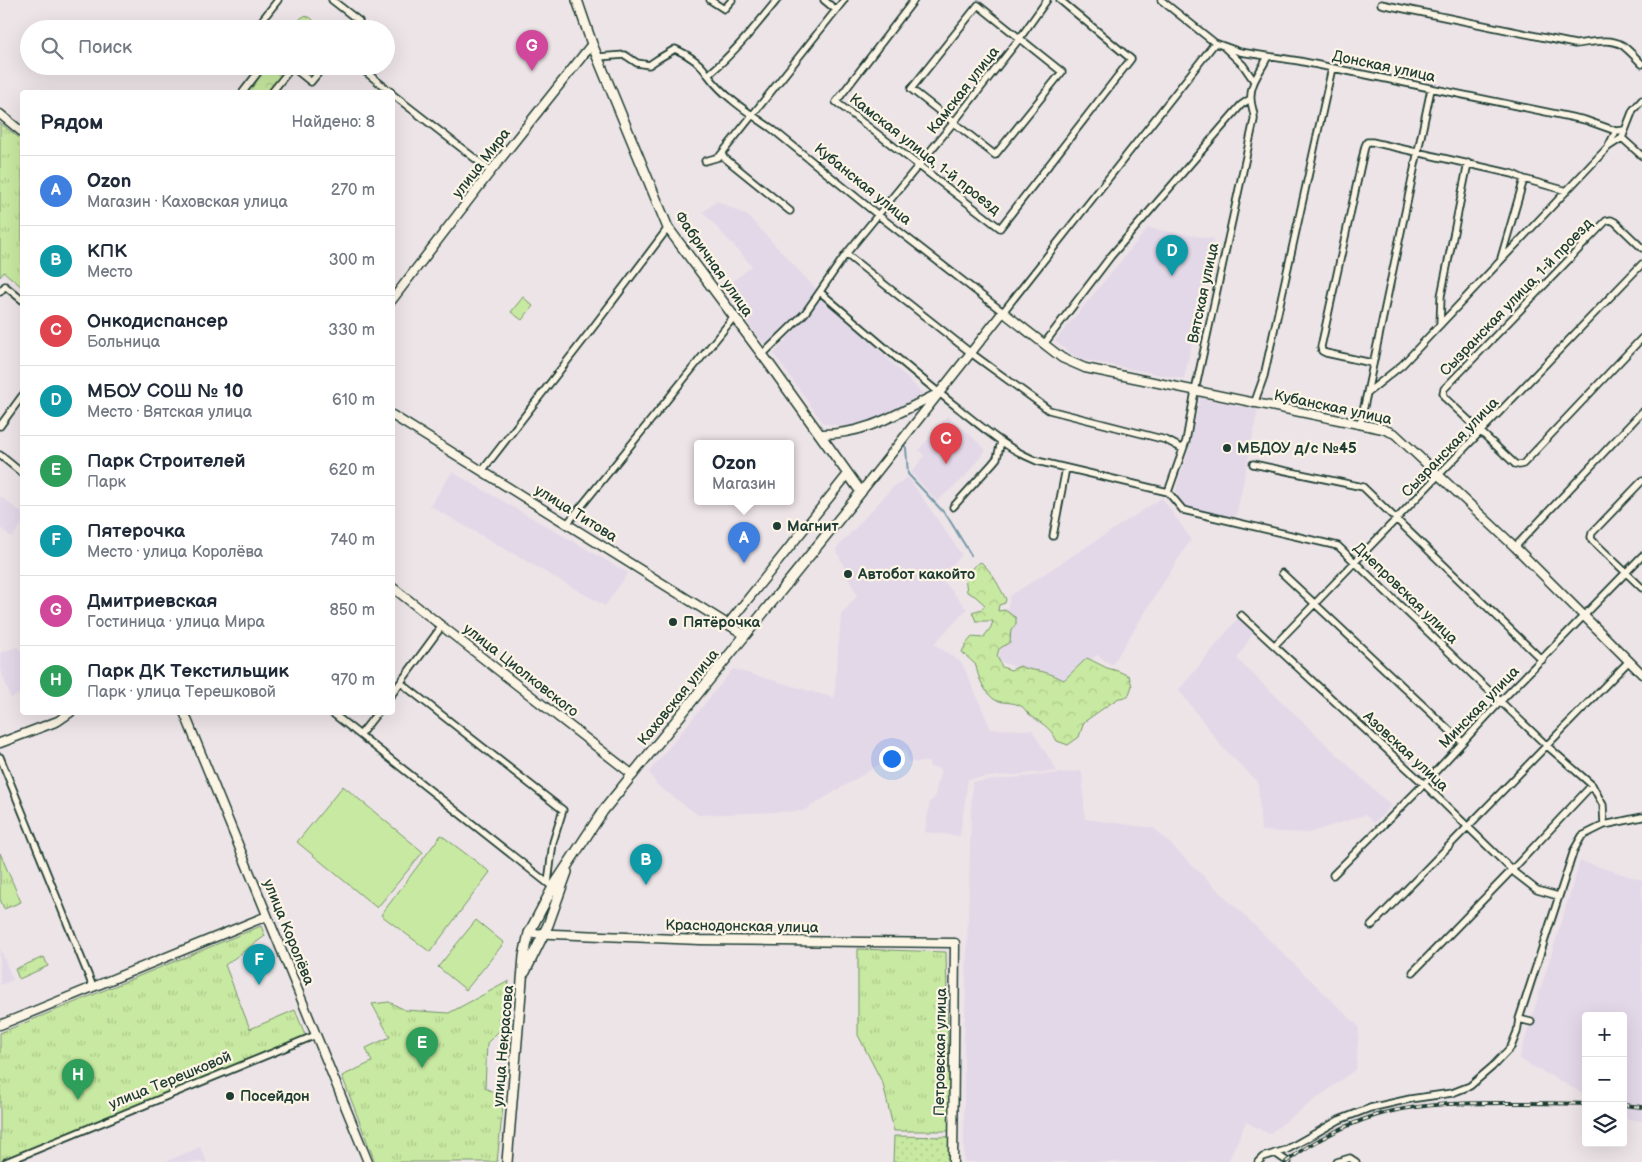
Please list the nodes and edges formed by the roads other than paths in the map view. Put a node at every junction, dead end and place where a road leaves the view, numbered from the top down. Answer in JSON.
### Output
{"nodes":[{"id":1,"x":332,"y":0,"type":"edge"},
{"id":2,"x":577,"y":0,"type":"edge"},
{"id":3,"x":710,"y":0,"type":"edge"},
{"id":4,"x":732,"y":0,"type":"edge"},
{"id":5,"x":777,"y":0,"type":"edge"},
{"id":6,"x":824,"y":0,"type":"edge"},
{"id":7,"x":844,"y":0,"type":"edge"},
{"id":8,"x":914,"y":0,"type":"edge"},
{"id":9,"x":1046,"y":0,"type":"edge"},
{"id":10,"x":1060,"y":0,"type":"edge"},
{"id":11,"x":1161,"y":0,"type":"edge"},
{"id":12,"x":274,"y":1,"type":"edge"},
{"id":13,"x":1381,"y":4,"type":"dead end"},
{"id":14,"x":836,"y":10,"type":"junction"},
{"id":15,"x":261,"y":20,"type":"edge"},
{"id":16,"x":359,"y":20,"type":"edge"},
{"id":17,"x":1020,"y":38,"type":"junction"},
{"id":18,"x":592,"y":44,"type":"junction"},
{"id":19,"x":1218,"y":44,"type":"junction"},
{"id":20,"x":1268,"y":56,"type":"junction"},
{"id":21,"x":598,"y":57,"type":"junction"},
{"id":22,"x":1642,"y":64,"type":"edge"},
{"id":23,"x":1332,"y":68,"type":"junction"},
{"id":24,"x":708,"y":74,"type":"junction"},
{"id":25,"x":256,"y":75,"type":"edge"},
{"id":26,"x":285,"y":75,"type":"edge"},
{"id":27,"x":302,"y":75,"type":"edge"},
{"id":28,"x":317,"y":75,"type":"edge"},
{"id":29,"x":369,"y":75,"type":"edge"},
{"id":30,"x":1254,"y":80,"type":"junction"},
{"id":31,"x":1431,"y":89,"type":"junction"},
{"id":32,"x":245,"y":90,"type":"edge"},
{"id":33,"x":274,"y":90,"type":"edge"},
{"id":34,"x":388,"y":90,"type":"edge"},
{"id":35,"x":395,"y":95,"type":"edge"},
{"id":36,"x":1250,"y":99,"type":"junction"},
{"id":37,"x":1642,"y":100,"type":"edge"},
{"id":38,"x":0,"y":114,"type":"edge"},
{"id":39,"x":752,"y":115,"type":"junction"},
{"id":40,"x":954,"y":122,"type":"junction"},
{"id":41,"x":20,"y":130,"type":"edge"},
{"id":42,"x":1625,"y":130,"type":"junction"},
{"id":43,"x":1616,"y":131,"type":"junction"},
{"id":44,"x":1622,"y":138,"type":"junction"},
{"id":45,"x":1608,"y":148,"type":"junction"},
{"id":46,"x":1418,"y":152,"type":"junction"},
{"id":47,"x":720,"y":155,"type":"junction"},
{"id":48,"x":1642,"y":156,"type":"edge"},
{"id":49,"x":705,"y":161,"type":"dead end"},
{"id":50,"x":1468,"y":163,"type":"junction"},
{"id":51,"x":919,"y":166,"type":"junction"},
{"id":52,"x":491,"y":171,"type":"junction"},
{"id":53,"x":1524,"y":179,"type":"junction"},
{"id":54,"x":1567,"y":191,"type":"junction"},
{"id":55,"x":790,"y":211,"type":"dead end"},
{"id":56,"x":878,"y":215,"type":"junction"},
{"id":57,"x":668,"y":228,"type":"junction"},
{"id":58,"x":1642,"y":248,"type":"edge"},
{"id":59,"x":846,"y":254,"type":"junction"},
{"id":60,"x":1500,"y":260,"type":"junction"},
{"id":61,"x":1642,"y":264,"type":"edge"},
{"id":62,"x":0,"y":292,"type":"edge"},
{"id":63,"x":820,"y":292,"type":"junction"},
{"id":64,"x":395,"y":296,"type":"edge"},
{"id":65,"x":20,"y":298,"type":"edge"},
{"id":66,"x":1003,"y":312,"type":"junction"},
{"id":67,"x":734,"y":317,"type":"junction"},
{"id":68,"x":1440,"y":325,"type":"junction"},
{"id":69,"x":1642,"y":338,"type":"edge"},
{"id":70,"x":1044,"y":344,"type":"junction"},
{"id":71,"x":971,"y":353,"type":"junction"},
{"id":72,"x":762,"y":355,"type":"junction"},
{"id":73,"x":1372,"y":363,"type":"junction"},
{"id":74,"x":1195,"y":391,"type":"junction"},
{"id":75,"x":939,"y":393,"type":"junction"},
{"id":76,"x":1367,"y":393,"type":"junction"},
{"id":77,"x":20,"y":399,"type":"edge"},
{"id":78,"x":1254,"y":404,"type":"junction"},
{"id":79,"x":1642,"y":412,"type":"edge"},
{"id":80,"x":395,"y":417,"type":"edge"},
{"id":81,"x":1360,"y":425,"type":"junction"},
{"id":82,"x":0,"y":426,"type":"edge"},
{"id":83,"x":1482,"y":432,"type":"junction"},
{"id":84,"x":820,"y":434,"type":"junction"},
{"id":85,"x":1002,"y":442,"type":"junction"},
{"id":86,"x":1183,"y":449,"type":"junction"},
{"id":87,"x":0,"y":455,"type":"edge"},
{"id":88,"x":1253,"y":464,"type":"dead end"},
{"id":89,"x":1066,"y":468,"type":"junction"},
{"id":90,"x":482,"y":470,"type":"junction"},
{"id":91,"x":20,"y":471,"type":"edge"},
{"id":92,"x":848,"y":474,"type":"junction"},
{"id":93,"x":1440,"y":476,"type":"junction"},
{"id":94,"x":1642,"y":481,"type":"edge"},
{"id":95,"x":861,"y":492,"type":"junction"},
{"id":96,"x":1168,"y":492,"type":"junction"},
{"id":97,"x":954,"y":507,"type":"dead end"},
{"id":98,"x":1397,"y":520,"type":"junction"},
{"id":99,"x":567,"y":524,"type":"junction"},
{"id":100,"x":1053,"y":536,"type":"dead end"},
{"id":101,"x":1515,"y":547,"type":"junction"},
{"id":102,"x":1642,"y":556,"type":"edge"},
{"id":103,"x":1356,"y":562,"type":"junction"},
{"id":104,"x":1282,"y":573,"type":"dead end"},
{"id":105,"x":1626,"y":573,"type":"junction"},
{"id":106,"x":1642,"y":588,"type":"edge"},
{"id":107,"x":395,"y":589,"type":"edge"},
{"id":108,"x":1314,"y":603,"type":"junction"},
{"id":109,"x":1241,"y":615,"type":"dead end"},
{"id":110,"x":1584,"y":616,"type":"junction"},
{"id":111,"x":728,"y":624,"type":"junction"},
{"id":112,"x":442,"y":626,"type":"junction"},
{"id":113,"x":745,"y":635,"type":"junction"},
{"id":114,"x":1275,"y":645,"type":"junction"},
{"id":115,"x":1542,"y":660,"type":"junction"},
{"id":116,"x":1628,"y":661,"type":"junction"},
{"id":117,"x":1642,"y":674,"type":"edge"},
{"id":118,"x":402,"y":683,"type":"junction"},
{"id":119,"x":395,"y":691,"type":"edge"},
{"id":120,"x":1500,"y":701,"type":"junction"},
{"id":121,"x":67,"y":715,"type":"edge"},
{"id":122,"x":185,"y":715,"type":"edge"},
{"id":123,"x":335,"y":715,"type":"edge"},
{"id":124,"x":376,"y":715,"type":"edge"},
{"id":125,"x":360,"y":736,"type":"junction"},
{"id":126,"x":1462,"y":742,"type":"junction"},
{"id":127,"x":0,"y":743,"type":"edge"},
{"id":128,"x":1546,"y":745,"type":"junction"},
{"id":129,"x":0,"y":757,"type":"edge"},
{"id":130,"x":633,"y":775,"type":"junction"},
{"id":131,"x":1424,"y":784,"type":"junction"},
{"id":132,"x":1592,"y":785,"type":"junction"},
{"id":133,"x":1642,"y":817,"type":"edge"},
{"id":134,"x":1604,"y":824,"type":"junction"},
{"id":135,"x":1467,"y":826,"type":"junction"},
{"id":136,"x":1512,"y":870,"type":"junction"},
{"id":137,"x":1333,"y":875,"type":"dead end"},
{"id":138,"x":554,"y":888,"type":"junction"},
{"id":139,"x":1558,"y":896,"type":"junction"},
{"id":140,"x":267,"y":916,"type":"junction"},
{"id":141,"x":1371,"y":926,"type":"dead end"},
{"id":142,"x":529,"y":933,"type":"junction"},
{"id":143,"x":543,"y":934,"type":"junction"},
{"id":144,"x":955,"y":943,"type":"joint"},
{"id":145,"x":1413,"y":972,"type":"dead end"},
{"id":146,"x":522,"y":979,"type":"junction"},
{"id":147,"x":94,"y":987,"type":"junction"},
{"id":148,"x":1519,"y":1019,"type":"junction"},
{"id":149,"x":1531,"y":1022,"type":"dead end"},
{"id":150,"x":0,"y":1025,"type":"edge"},
{"id":151,"x":316,"y":1035,"type":"junction"},
{"id":152,"x":1275,"y":1153,"type":"junction"},
{"id":153,"x":6,"y":1162,"type":"edge"},
{"id":154,"x":368,"y":1162,"type":"edge"},
{"id":155,"x":507,"y":1162,"type":"edge"},
{"id":156,"x":953,"y":1162,"type":"edge"},
{"id":157,"x":1258,"y":1162,"type":"edge"},
{"id":158,"x":1288,"y":1162,"type":"edge"},
{"id":159,"x":1337,"y":1162,"type":"edge"},
{"id":160,"x":1356,"y":1162,"type":"edge"}],
"edges":[{"from":1,"to":16,"type":"street"},
{"from":2,"to":18,"type":"main road","name":"Фабричная улица"},
{"from":3,"to":4,"type":"street"},
{"from":5,"to":24,"type":"street"},
{"from":6,"to":14,"type":"street"},
{"from":7,"to":14,"type":"street"},
{"from":8,"to":51,"type":"street","name":"Камская улица, 1-й проезд"},
{"from":9,"to":17,"type":"street","name":"Камская улица"},
{"from":10,"to":51,"type":"street","name":"Камская улица, 1-й проезд"},
{"from":11,"to":19,"type":"street","name":"Донская улица"},
{"from":12,"to":15,"type":"street"},
{"from":13,"to":22,"type":"street"},
{"from":14,"to":39,"type":"street"},
{"from":17,"to":40,"type":"street","name":"Камская улица"},
{"from":17,"to":40,"type":"street"},
{"from":17,"to":40,"type":"street"},
{"from":18,"to":21,"type":"main road","name":"Фабричная улица"},
{"from":18,"to":52,"type":"street","name":"улица Мира"},
{"from":19,"to":20,"type":"street","name":"Донская улица"},
{"from":19,"to":30,"type":"street"},
{"from":19,"to":66,"type":"street"},
{"from":20,"to":23,"type":"street","name":"Донская улица"},
{"from":20,"to":30,"type":"street","name":"Вятская улица"},
{"from":21,"to":24,"type":"street","name":"Кубанская улица"},
{"from":21,"to":57,"type":"main road","name":"Фабричная улица"},
{"from":23,"to":31,"type":"street","name":"Донская улица"},
{"from":23,"to":78,"type":"street"},
{"from":24,"to":39,"type":"street","name":"Кубанская улица"},
{"from":25,"to":32,"type":"street"},
{"from":26,"to":33,"type":"street"},
{"from":27,"to":28,"type":"street"},
{"from":29,"to":34,"type":"street"},
{"from":30,"to":36,"type":"street","name":"Вятская улица"},
{"from":31,"to":43,"type":"street","name":"Донская улица"},
{"from":31,"to":46,"type":"street"},
{"from":35,"to":52,"type":"street"},
{"from":36,"to":70,"type":"street"},
{"from":36,"to":74,"type":"street","name":"Вятская улица"},
{"from":37,"to":42,"type":"street"},
{"from":38,"to":41,"type":"street"},
{"from":39,"to":47,"type":"street"},
{"from":39,"to":56,"type":"street","name":"Кубанская улица"},
{"from":40,"to":51,"type":"street","name":"Камская улица"},
{"from":42,"to":43,"type":"street"},
{"from":42,"to":44,"type":"street"},
{"from":43,"to":45,"type":"street"},
{"from":44,"to":45,"type":"street"},
{"from":44,"to":48,"type":"street"},
{"from":45,"to":54,"type":"street"},
{"from":46,"to":50,"type":"street"},
{"from":46,"to":73,"type":"street"},
{"from":46,"to":73,"type":"street"},
{"from":47,"to":49,"type":"street"},
{"from":47,"to":55,"type":"street"},
{"from":50,"to":53,"type":"street"},
{"from":50,"to":68,"type":"street"},
{"from":51,"to":56,"type":"street","name":"Камская улица"},
{"from":52,"to":64,"type":"street","name":"улица Мира"},
{"from":53,"to":54,"type":"street"},
{"from":53,"to":60,"type":"street"},
{"from":54,"to":60,"type":"street"},
{"from":56,"to":59,"type":"street","name":"Камская улица"},
{"from":56,"to":66,"type":"street","name":"Кубанская улица"},
{"from":57,"to":67,"type":"main road","name":"Фабричная улица"},
{"from":57,"to":90,"type":"street"},
{"from":58,"to":83,"type":"street","name":"Сызранская улица, 1-й проезд"},
{"from":59,"to":63,"type":"street","name":"Камская улица"},
{"from":59,"to":71,"type":"street"},
{"from":60,"to":68,"type":"street"},
{"from":61,"to":83,"type":"street","name":"Сызранская улица"},
{"from":62,"to":65,"type":"street"},
{"from":63,"to":72,"type":"street","name":"Камская улица"},
{"from":63,"to":75,"type":"street"},
{"from":66,"to":70,"type":"street","name":"Кубанская улица"},
{"from":66,"to":71,"type":"street"},
{"from":67,"to":72,"type":"main road","name":"Фабричная улица"},
{"from":67,"to":99,"type":"street"},
{"from":68,"to":76,"type":"street"},
{"from":69,"to":83,"type":"street","name":"Сызранская улица, 1-й проезд"},
{"from":70,"to":74,"type":"street","name":"Кубанская улица"},
{"from":71,"to":75,"type":"street"},
{"from":71,"to":86,"type":"street"},
{"from":72,"to":84,"type":"main road","name":"Фабричная улица"},
{"from":73,"to":76,"type":"street"},
{"from":74,"to":78,"type":"street","name":"Кубанская улица"},
{"from":74,"to":86,"type":"street","name":"Вятская улица"},
{"from":75,"to":84,"type":"street"},
{"from":75,"to":85,"type":"street"},
{"from":75,"to":95,"type":"street","name":"Каховская улица"},
{"from":76,"to":81,"type":"street"},
{"from":77,"to":82,"type":"street"},
{"from":78,"to":81,"type":"street","name":"Кубанская улица"},
{"from":79,"to":101,"type":"street"},
{"from":80,"to":90,"type":"street","name":"улица Титова"},
{"from":81,"to":93,"type":"street","name":"Кубанская улица"},
{"from":83,"to":93,"type":"street","name":"Сызранская улица"},
{"from":84,"to":92,"type":"main road","name":"Фабричная улица"},
{"from":85,"to":89,"type":"street"},
{"from":85,"to":97,"type":"street"},
{"from":86,"to":96,"type":"street","name":"Вятская улица"},
{"from":87,"to":91,"type":"street"},
{"from":88,"to":98,"type":"street"},
{"from":89,"to":96,"type":"street"},
{"from":89,"to":100,"type":"street"},
{"from":90,"to":99,"type":"street","name":"улица Титова"},
{"from":92,"to":95,"type":"main road","name":"Фабричная улица"},
{"from":92,"to":111,"type":"street"},
{"from":93,"to":98,"type":"street","name":"Сызранская улица"},
{"from":93,"to":101,"type":"street","name":"Кубанская улица"},
{"from":94,"to":105,"type":"street"},
{"from":95,"to":113,"type":"main road","name":"Каховская улица"},
{"from":96,"to":103,"type":"street","name":"Днепровская улица"},
{"from":98,"to":103,"type":"street","name":"Сызранская улица"},
{"from":98,"to":115,"type":"street"},
{"from":99,"to":111,"type":"street","name":"улица Титова"},
{"from":101,"to":110,"type":"street","name":"Кубанская улица"},
{"from":102,"to":105,"type":"street","name":"Минская улица"},
{"from":103,"to":108,"type":"street","name":"Сызранская улица"},
{"from":103,"to":120,"type":"street","name":"Днепровская улица"},
{"from":104,"to":108,"type":"street"},
{"from":105,"to":106,"type":"street"},
{"from":105,"to":110,"type":"street","name":"Минская улица"},
{"from":107,"to":112,"type":"street","name":"улица Циолковского"},
{"from":108,"to":114,"type":"street","name":"Сызранская улица"},
{"from":108,"to":126,"type":"street"},
{"from":109,"to":114,"type":"street","name":"Азовская улица"},
{"from":110,"to":115,"type":"street","name":"Минская улица"},
{"from":110,"to":116,"type":"street","name":"Кубанская улица"},
{"from":111,"to":113,"type":"street","name":"улица Титова"},
{"from":112,"to":118,"type":"street"},
{"from":112,"to":130,"type":"street","name":"улица Циолковского"},
{"from":113,"to":130,"type":"main road","name":"Каховская улица"},
{"from":114,"to":131,"type":"street","name":"Азовская улица"},
{"from":115,"to":120,"type":"street","name":"Минская улица"},
{"from":116,"to":117,"type":"street","name":"Кубанская улица"},
{"from":116,"to":128,"type":"street"},
{"from":118,"to":119,"type":"street"},
{"from":118,"to":138,"type":"street"},
{"from":120,"to":126,"type":"street","name":"Минская улица"},
{"from":120,"to":128,"type":"street","name":"Днепровская улица"},
{"from":121,"to":127,"type":"street"},
{"from":122,"to":140,"type":"street","name":"улица Королёва"},
{"from":123,"to":125,"type":"street"},
{"from":124,"to":125,"type":"street"},
{"from":125,"to":138,"type":"street"},
{"from":126,"to":131,"type":"street","name":"Минская улица"},
{"from":128,"to":132,"type":"street","name":"Днепровская улица"},
{"from":128,"to":135,"type":"street"},
{"from":129,"to":147,"type":"street"},
{"from":130,"to":138,"type":"main road","name":"Каховская улица"},
{"from":131,"to":135,"type":"street","name":"Азовская улица"},
{"from":131,"to":137,"type":"street","name":"Минская улица"},
{"from":132,"to":134,"type":"street","name":"Днепровская улица"},
{"from":132,"to":136,"type":"street"},
{"from":133,"to":134,"type":"street"},
{"from":134,"to":139,"type":"street"},
{"from":135,"to":136,"type":"street","name":"Азовская улица"},
{"from":135,"to":141,"type":"street"},
{"from":136,"to":139,"type":"street","name":"Азовская улица"},
{"from":136,"to":145,"type":"street"},
{"from":138,"to":142,"type":"main road","name":"Каховская улица"},
{"from":138,"to":143,"type":"main road","name":"Каховская улица"},
{"from":139,"to":148,"type":"street"},
{"from":140,"to":147,"type":"street"},
{"from":140,"to":151,"type":"street","name":"улица Королёва"},
{"from":142,"to":143,"type":"street","name":"Краснодонская улица"},
{"from":142,"to":146,"type":"main road","name":"улица Некрасова"},
{"from":143,"to":144,"type":"street","name":"Краснодонская улица"},
{"from":143,"to":146,"type":"main road","name":"Каховская улица"},
{"from":144,"to":156,"type":"street","name":"Петровская улица"},
{"from":146,"to":155,"type":"main road","name":"улица Некрасова"},
{"from":147,"to":150,"type":"street"},
{"from":148,"to":149,"type":"street"},
{"from":148,"to":152,"type":"street"},
{"from":151,"to":153,"type":"street","name":"улица Терешковой"},
{"from":151,"to":154,"type":"street","name":"улица Королёва"},
{"from":152,"to":157,"type":"street"},
{"from":152,"to":158,"type":"street"},
{"from":159,"to":160,"type":"street"}]}
